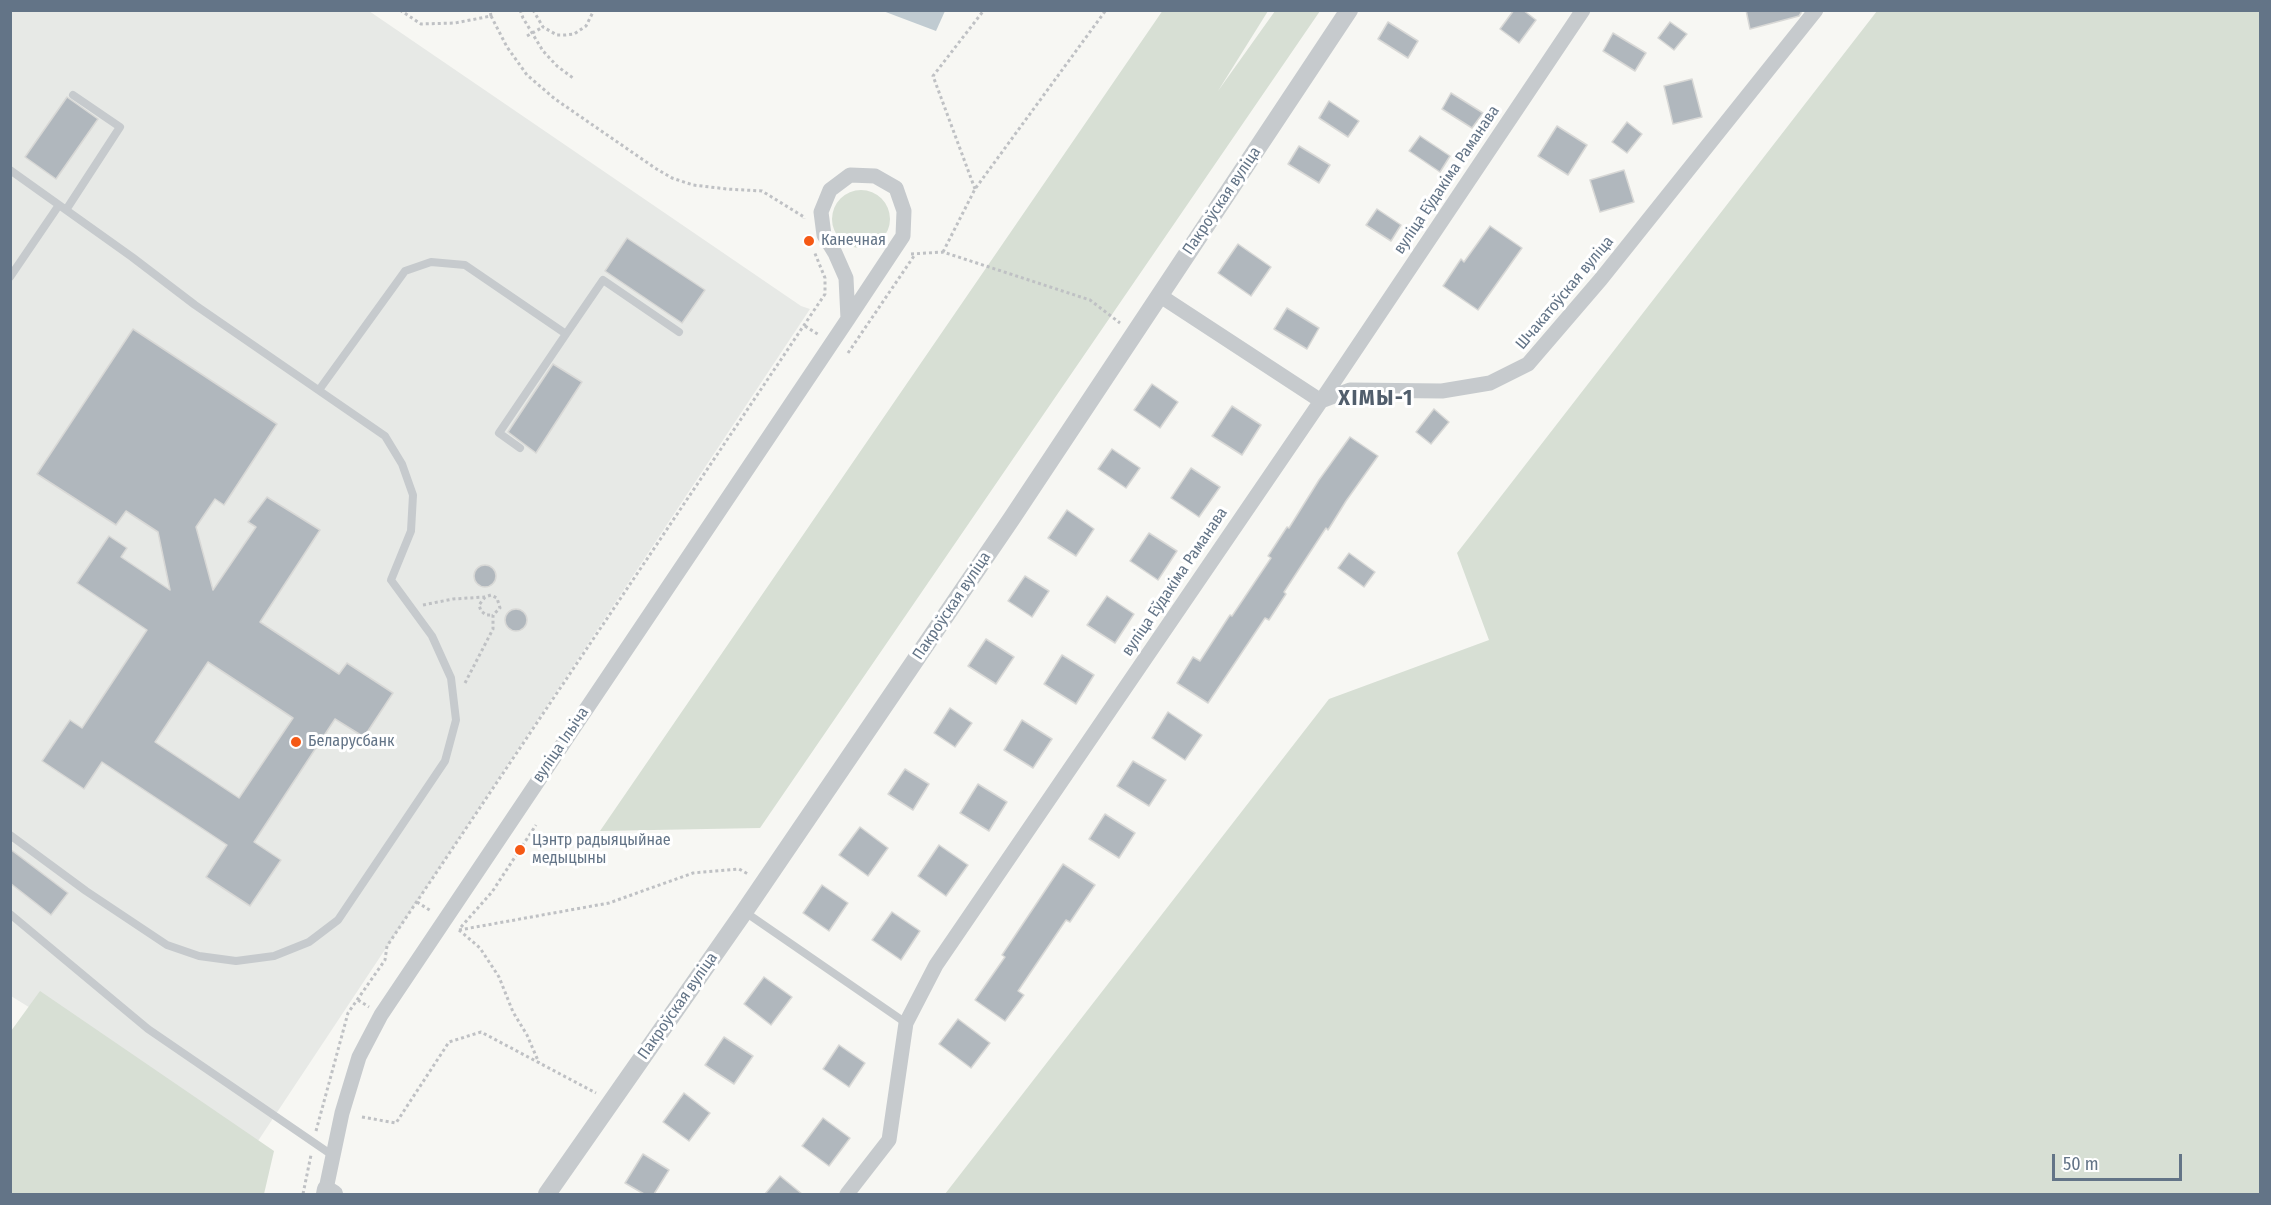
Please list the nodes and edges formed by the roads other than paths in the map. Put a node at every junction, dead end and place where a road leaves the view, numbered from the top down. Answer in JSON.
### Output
{"nodes":[{"id":1,"x":1349,"y":10,"type":"edge"},
{"id":2,"x":1583,"y":10,"type":"edge"},
{"id":3,"x":1816,"y":10,"type":"edge"},
{"id":4,"x":74,"y":94,"type":"dead end"},
{"id":5,"x":10,"y":170,"type":"edge"},
{"id":6,"x":63,"y":208,"type":"junction"},
{"id":7,"x":10,"y":276,"type":"edge"},
{"id":8,"x":1159,"y":296,"type":"junction"},
{"id":9,"x":848,"y":320,"type":"junction"},
{"id":10,"x":679,"y":332,"type":"dead end"},
{"id":11,"x":566,"y":334,"type":"junction"},
{"id":12,"x":319,"y":390,"type":"junction"},
{"id":13,"x":1321,"y":401,"type":"junction"},
{"id":14,"x":520,"y":448,"type":"dead end"},
{"id":15,"x":10,"y":835,"type":"edge"},
{"id":16,"x":744,"y":912,"type":"junction"},
{"id":17,"x":10,"y":914,"type":"edge"},
{"id":18,"x":906,"y":1023,"type":"junction"},
{"id":19,"x":332,"y":1155,"type":"junction"},
{"id":20,"x":328,"y":1193,"type":"edge"},
{"id":21,"x":547,"y":1194,"type":"edge"},
{"id":22,"x":847,"y":1194,"type":"edge"}],
"edges":[{"from":1,"to":8,"type":"street","name":"Пакроўская вуліца"},
{"from":2,"to":13,"type":"street","name":"вуліца Еўдакіма Раманава"},
{"from":3,"to":13,"type":"street","name":"Шчакатоўская вуліца"},
{"from":4,"to":6,"type":"lane"},
{"from":5,"to":6,"type":"lane"},
{"from":6,"to":7,"type":"lane"},
{"from":6,"to":12,"type":"lane"},
{"from":8,"to":13,"type":"street"},
{"from":8,"to":16,"type":"street","name":"Пакроўская вуліца"},
{"from":9,"to":9,"type":"street","name":"вуліца Ільіча"},
{"from":9,"to":19,"type":"street","name":"вуліца Ільіча"},
{"from":10,"to":11,"type":"lane"},
{"from":11,"to":12,"type":"lane"},
{"from":11,"to":14,"type":"lane"},
{"from":12,"to":15,"type":"lane"},
{"from":13,"to":18,"type":"street","name":"вуліца Еўдакіма Раманава"},
{"from":16,"to":18,"type":"lane"},
{"from":16,"to":21,"type":"street","name":"Пакроўская вуліца"},
{"from":17,"to":19,"type":"lane"},
{"from":18,"to":22,"type":"street","name":"вуліца Еўдакіма Раманава"},
{"from":19,"to":20,"type":"street","name":"вуліца Ільіча"}]}
